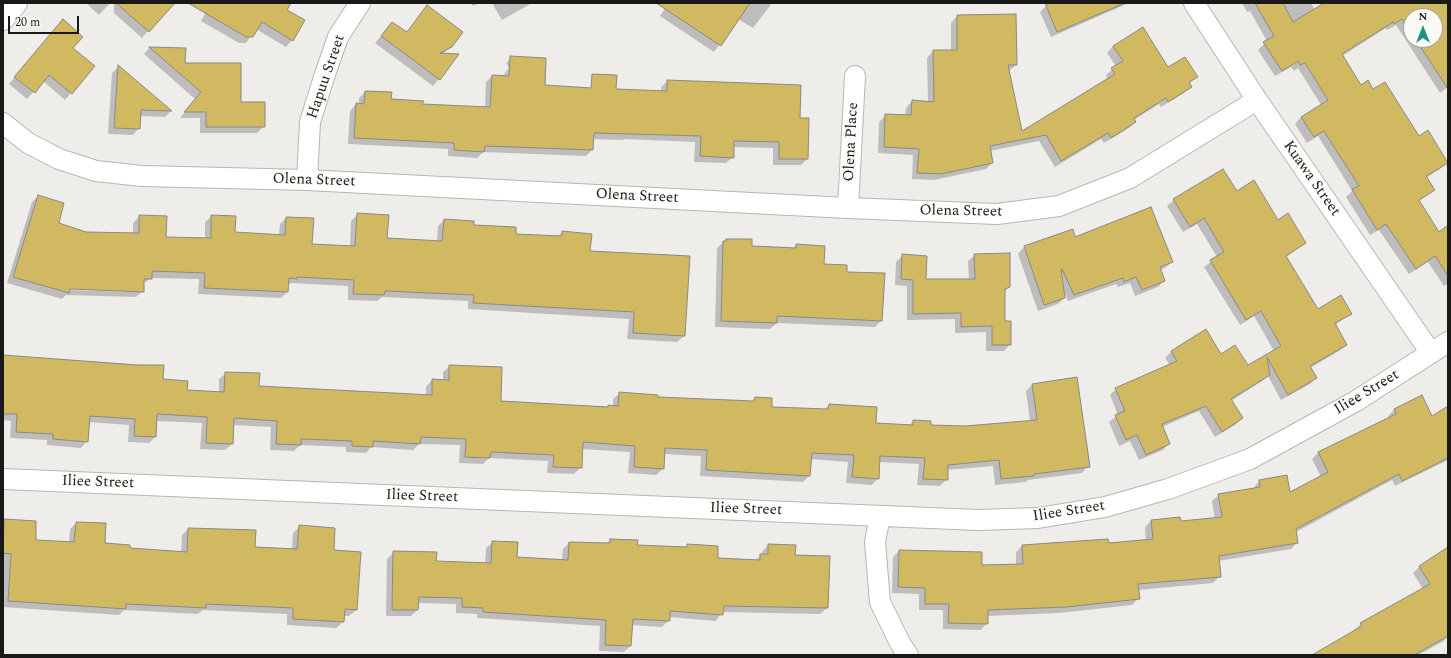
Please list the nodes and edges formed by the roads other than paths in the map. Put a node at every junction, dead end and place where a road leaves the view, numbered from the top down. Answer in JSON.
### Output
{"nodes":[{"id":1,"x":16,"y":3,"type":"edge"},
{"id":2,"x":360,"y":3,"type":"edge"},
{"id":3,"x":1194,"y":3,"type":"edge"},
{"id":4,"x":3,"y":19,"type":"edge"},
{"id":5,"x":855,"y":76,"type":"dead end"},
{"id":6,"x":1257,"y":100,"type":"junction"},
{"id":7,"x":3,"y":123,"type":"edge"},
{"id":8,"x":307,"y":180,"type":"junction"},
{"id":9,"x":848,"y":208,"type":"junction"},
{"id":10,"x":1448,"y":342,"type":"edge"},
{"id":11,"x":1431,"y":353,"type":"junction"},
{"id":12,"x":3,"y":479,"type":"edge"},
{"id":13,"x":880,"y":516,"type":"junction"},
{"id":14,"x":908,"y":655,"type":"edge"}],
"edges":[{"from":1,"to":4,"type":"street"},
{"from":2,"to":8,"type":"street","name":"Hapuu Street"},
{"from":3,"to":6,"type":"street","name":"Kuawa Street"},
{"from":5,"to":9,"type":"street","name":"Olena Place"},
{"from":6,"to":9,"type":"street","name":"Olena Street"},
{"from":6,"to":11,"type":"street","name":"Kuawa Street"},
{"from":7,"to":8,"type":"street","name":"Olena Street"},
{"from":8,"to":9,"type":"street","name":"Olena Street"},
{"from":10,"to":11,"type":"street","name":"Iliee Street"},
{"from":11,"to":13,"type":"street","name":"Iliee Street"},
{"from":12,"to":13,"type":"street","name":"Iliee Street"},
{"from":13,"to":14,"type":"street"}]}
